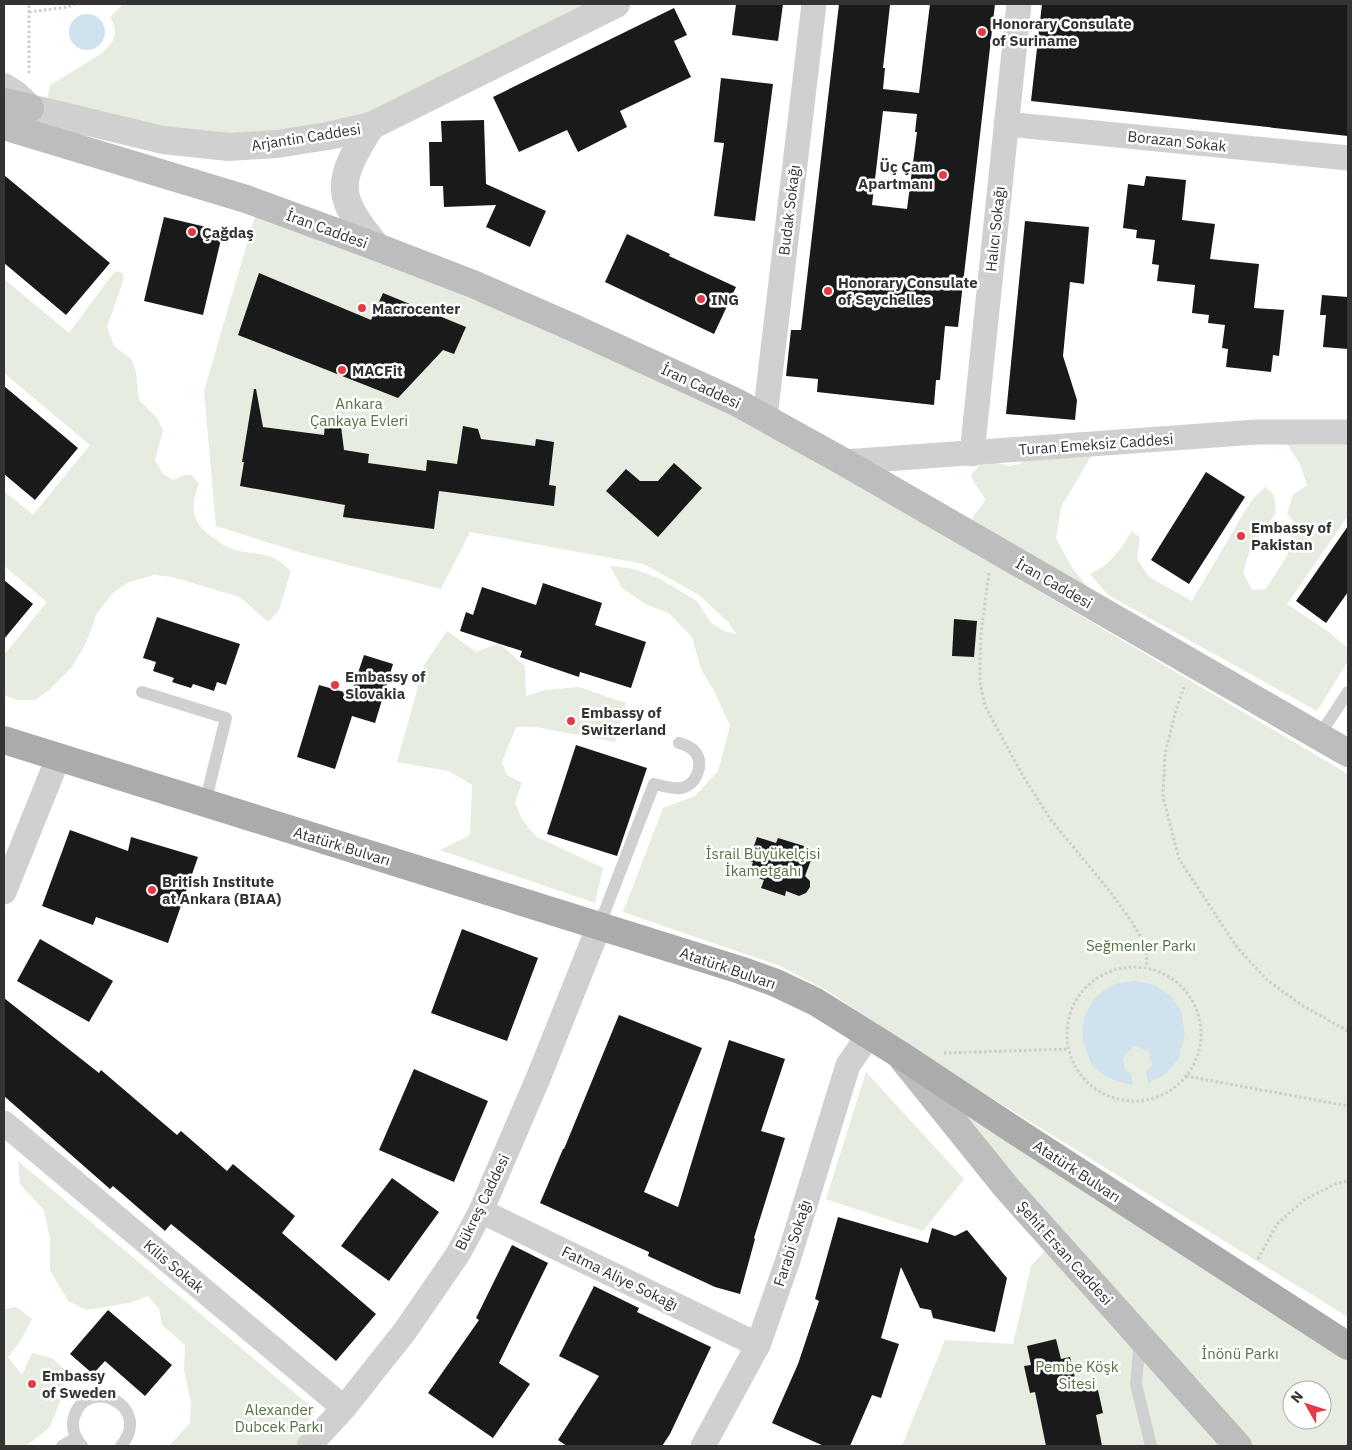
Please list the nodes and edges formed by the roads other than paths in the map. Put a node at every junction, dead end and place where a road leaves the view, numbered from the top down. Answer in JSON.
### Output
{"nodes":[{"id":1,"x":814,"y":4,"type":"edge"},
{"id":2,"x":1019,"y":4,"type":"edge"},
{"id":3,"x":608,"y":6,"type":"edge"},
{"id":4,"x":4,"y":87,"type":"edge"},
{"id":5,"x":21,"y":105,"type":"edge"},
{"id":6,"x":1006,"y":124,"type":"junction"},
{"id":7,"x":4,"y":126,"type":"edge"},
{"id":8,"x":371,"y":126,"type":"junction"},
{"id":9,"x":1348,"y":158,"type":"edge"},
{"id":10,"x":377,"y":247,"type":"junction"},
{"id":11,"x":765,"y":417,"type":"junction"},
{"id":12,"x":1348,"y":432,"type":"edge"},
{"id":13,"x":972,"y":454,"type":"junction"},
{"id":14,"x":844,"y":462,"type":"junction"},
{"id":15,"x":142,"y":692,"type":"dead end"},
{"id":16,"x":1348,"y":692,"type":"edge"},
{"id":17,"x":4,"y":730,"type":"edge"},
{"id":18,"x":1318,"y":736,"type":"junction"},
{"id":19,"x":4,"y":740,"type":"edge"},
{"id":20,"x":679,"y":743,"type":"dead end"},
{"id":21,"x":4,"y":750,"type":"edge"},
{"id":22,"x":1348,"y":753,"type":"edge"},
{"id":23,"x":46,"y":754,"type":"junction"},
{"id":24,"x":205,"y":803,"type":"junction"},
{"id":25,"x":4,"y":892,"type":"edge"},
{"id":26,"x":599,"y":926,"type":"junction"},
{"id":27,"x":869,"y":1035,"type":"junction"},
{"id":28,"x":899,"y":1054,"type":"junction"},
{"id":29,"x":4,"y":1123,"type":"edge"},
{"id":30,"x":481,"y":1211,"type":"junction"},
{"id":31,"x":1141,"y":1337,"type":"junction"},
{"id":32,"x":758,"y":1345,"type":"junction"},
{"id":33,"x":1348,"y":1346,"type":"edge"},
{"id":34,"x":344,"y":1408,"type":"junction"},
{"id":35,"x":79,"y":1442,"type":"edge"},
{"id":36,"x":62,"y":1446,"type":"edge"},
{"id":37,"x":121,"y":1446,"type":"edge"},
{"id":38,"x":309,"y":1446,"type":"edge"},
{"id":39,"x":703,"y":1446,"type":"edge"},
{"id":40,"x":1151,"y":1446,"type":"edge"},
{"id":41,"x":1238,"y":1446,"type":"edge"}],
"edges":[{"from":1,"to":11,"type":"street","name":"Budak Sokağı"},
{"from":2,"to":6,"type":"street","name":"Halıcı Sokağı"},
{"from":3,"to":8,"type":"street","name":"Arjantin Caddesi"},
{"from":4,"to":5,"type":"street"},
{"from":5,"to":8,"type":"street","name":"Arjantin Caddesi"},
{"from":6,"to":9,"type":"street","name":"Borazan Sokak"},
{"from":6,"to":13,"type":"street","name":"Halıcı Sokağı"},
{"from":7,"to":10,"type":"main road","name":"İran Caddesi"},
{"from":8,"to":10,"type":"street"},
{"from":10,"to":11,"type":"main road","name":"İran Caddesi"},
{"from":11,"to":14,"type":"main road","name":"İran Caddesi"},
{"from":12,"to":13,"type":"street","name":"Turan Emeksiz Caddesi"},
{"from":13,"to":14,"type":"street","name":"Turan Emeksiz Caddesi"},
{"from":14,"to":18,"type":"main road","name":"İran Caddesi"},
{"from":15,"to":24,"type":"lane"},
{"from":16,"to":18,"type":"lane"},
{"from":17,"to":23,"type":"lane"},
{"from":18,"to":22,"type":"main road","name":"İran Caddesi"},
{"from":19,"to":23,"type":"main road","name":"Atatürk Bulvarı"},
{"from":20,"to":26,"type":"lane"},
{"from":21,"to":23,"type":"main road","name":"Atatürk Bulvarı"},
{"from":23,"to":24,"type":"main road","name":"Atatürk Bulvarı"},
{"from":23,"to":25,"type":"street"},
{"from":24,"to":26,"type":"main road","name":"Atatürk Bulvarı"},
{"from":26,"to":27,"type":"main road","name":"Atatürk Bulvarı"},
{"from":26,"to":30,"type":"street","name":"Bükreş Caddesi"},
{"from":27,"to":28,"type":"main road","name":"Atatürk Bulvarı"},
{"from":27,"to":32,"type":"street","name":"Farabi Sokağı"},
{"from":28,"to":31,"type":"main road","name":"Şehit Ersan Caddesi"},
{"from":28,"to":33,"type":"main road","name":"Atatürk Bulvarı"},
{"from":29,"to":34,"type":"street","name":"Kilis Sokak"},
{"from":30,"to":32,"type":"street","name":"Fatma Aliye Sokağı"},
{"from":30,"to":34,"type":"street","name":"Bükreş Caddesi"},
{"from":31,"to":40,"type":"lane"},
{"from":31,"to":41,"type":"main road","name":"Şehit Ersan Caddesi"},
{"from":32,"to":39,"type":"street","name":"Farabi Sokağı"},
{"from":34,"to":38,"type":"street","name":"Bükreş Caddesi"},
{"from":35,"to":36,"type":"lane"},
{"from":35,"to":37,"type":"lane"}]}
